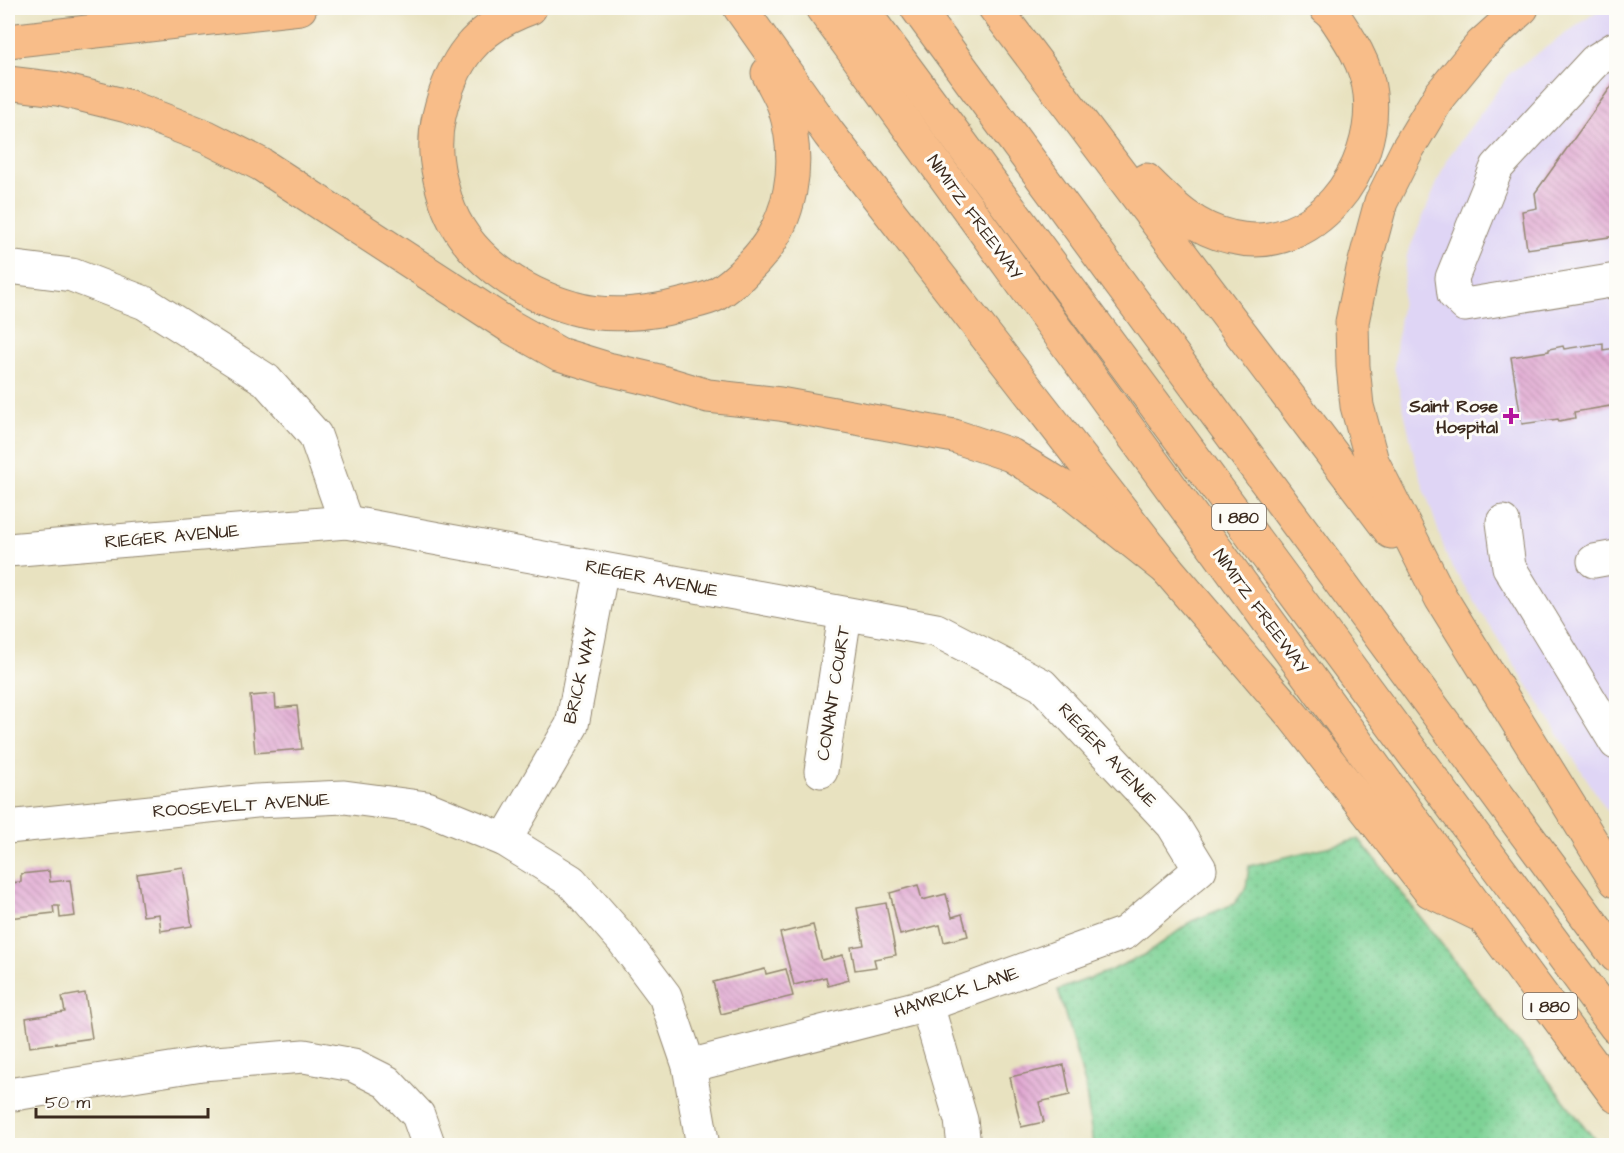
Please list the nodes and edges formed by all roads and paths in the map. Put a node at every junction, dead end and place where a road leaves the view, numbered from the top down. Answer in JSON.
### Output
{"nodes":[{"id":1,"x":300,"y":8,"type":"edge"},
{"id":2,"x":530,"y":8,"type":"edge"},
{"id":3,"x":735,"y":8,"type":"edge"},
{"id":4,"x":740,"y":8,"type":"edge"},
{"id":5,"x":822,"y":8,"type":"edge"},
{"id":6,"x":861,"y":8,"type":"edge"},
{"id":7,"x":917,"y":8,"type":"edge"},
{"id":8,"x":995,"y":8,"type":"edge"},
{"id":9,"x":1326,"y":8,"type":"edge"},
{"id":10,"x":1522,"y":8,"type":"edge"},
{"id":11,"x":8,"y":41,"type":"edge"},
{"id":12,"x":1617,"y":48,"type":"edge"},
{"id":13,"x":1043,"y":72,"type":"junction"},
{"id":14,"x":8,"y":82,"type":"edge"},
{"id":15,"x":8,"y":267,"type":"edge"},
{"id":16,"x":1617,"y":280,"type":"edge"},
{"id":17,"x":346,"y":522,"type":"junction"},
{"id":18,"x":1503,"y":522,"type":"dead end"},
{"id":19,"x":8,"y":550,"type":"edge"},
{"id":20,"x":602,"y":569,"type":"junction"},
{"id":21,"x":1167,"y":569,"type":"junction"},
{"id":22,"x":1441,"y":598,"type":"junction"},
{"id":23,"x":844,"y":615,"type":"junction"},
{"id":24,"x":1617,"y":743,"type":"edge"},
{"id":25,"x":821,"y":771,"type":"dead end"},
{"id":26,"x":8,"y":827,"type":"edge"},
{"id":27,"x":504,"y":840,"type":"junction"},
{"id":28,"x":1200,"y":869,"type":"joint"},
{"id":29,"x":1617,"y":881,"type":"edge"},
{"id":30,"x":1483,"y":916,"type":"junction"},
{"id":31,"x":1617,"y":956,"type":"edge"},
{"id":32,"x":927,"y":1005,"type":"junction"},
{"id":33,"x":1617,"y":1027,"type":"edge"},
{"id":34,"x":689,"y":1066,"type":"junction"},
{"id":35,"x":8,"y":1095,"type":"edge"},
{"id":36,"x":1617,"y":1096,"type":"edge"},
{"id":37,"x":429,"y":1146,"type":"edge"},
{"id":38,"x":703,"y":1146,"type":"edge"},
{"id":39,"x":964,"y":1146,"type":"edge"}],
"edges":[{"from":1,"to":11,"type":"main road"},
{"from":2,"to":3,"type":"main road"},
{"from":4,"to":21,"type":"main road"},
{"from":5,"to":30,"type":"main road","name":"NIMITZ FREEWAY","number":"I 880"},
{"from":6,"to":33,"type":"main road","number":"I 880"},
{"from":7,"to":31,"type":"main road","number":"I 880"},
{"from":8,"to":13,"type":"main road"},
{"from":9,"to":13,"type":"main road"},
{"from":10,"to":22,"type":"main road"},
{"from":12,"to":16,"type":"street"},
{"from":13,"to":22,"type":"main road"},
{"from":14,"to":21,"type":"main road"},
{"from":15,"to":17,"type":"street"},
{"from":17,"to":19,"type":"street","name":"RIEGER AVENUE"},
{"from":17,"to":20,"type":"street","name":"RIEGER AVENUE"},
{"from":18,"to":24,"type":"street"},
{"from":20,"to":23,"type":"street","name":"RIEGER AVENUE"},
{"from":20,"to":27,"type":"street","name":"BRICK WAY"},
{"from":21,"to":30,"type":"main road"},
{"from":22,"to":29,"type":"main road"},
{"from":23,"to":25,"type":"street","name":"CONANT COURT"},
{"from":23,"to":28,"type":"street","name":"RIEGER AVENUE"},
{"from":26,"to":27,"type":"street","name":"ROOSEVELT AVENUE"},
{"from":27,"to":34,"type":"street","name":"ROOSEVELT AVENUE"},
{"from":28,"to":32,"type":"street","name":"HAMRICK LANE"},
{"from":30,"to":36,"type":"main road","name":"NIMITZ FREEWAY","number":"I 880"},
{"from":32,"to":34,"type":"street","name":"HAMRICK LANE"},
{"from":32,"to":39,"type":"street"},
{"from":34,"to":38,"type":"street","name":"ROOSEVELT AVENUE"},
{"from":35,"to":37,"type":"street"}]}
